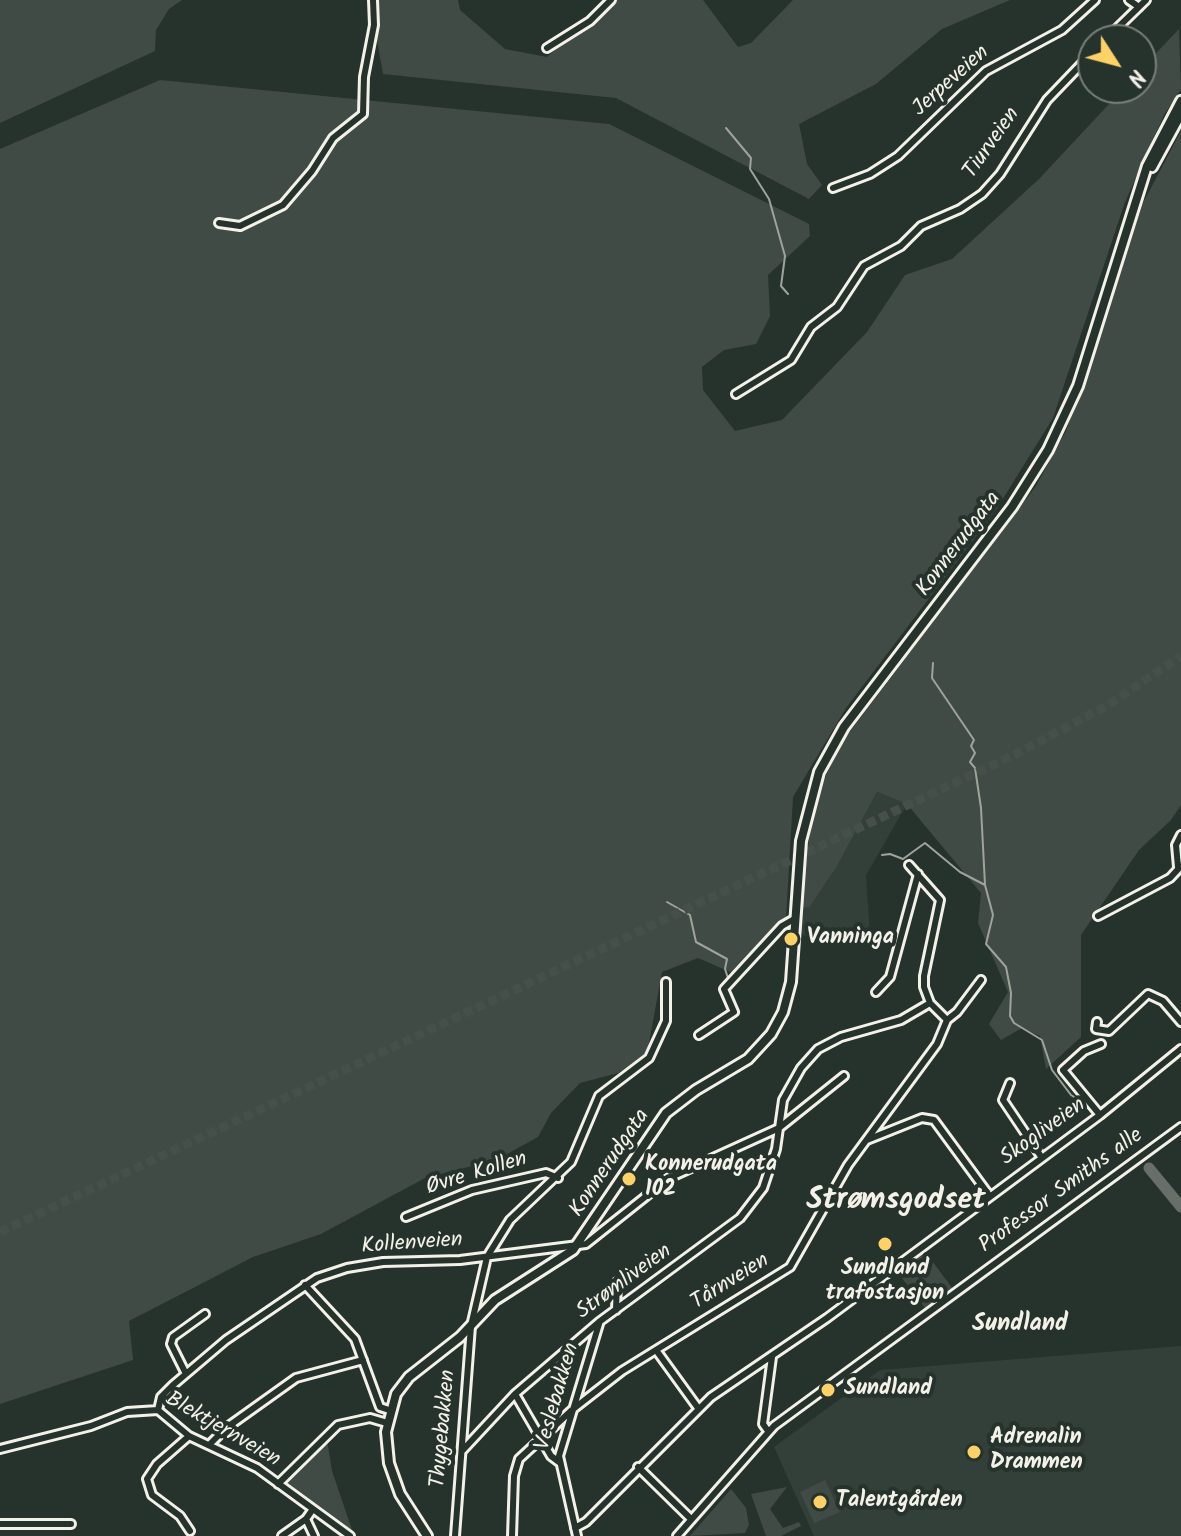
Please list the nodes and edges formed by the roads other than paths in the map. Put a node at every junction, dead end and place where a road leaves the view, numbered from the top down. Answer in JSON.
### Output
{"nodes":[{"id":1,"x":373,"y":0,"type":"edge"},
{"id":2,"x":611,"y":0,"type":"edge"},
{"id":3,"x":1095,"y":0,"type":"edge"},
{"id":4,"x":1129,"y":0,"type":"edge"},
{"id":5,"x":1146,"y":0,"type":"edge"},
{"id":6,"x":1139,"y":7,"type":"junction"},
{"id":7,"x":1121,"y":24,"type":"edge"},
{"id":8,"x":547,"y":48,"type":"dead end"},
{"id":9,"x":1077,"y":69,"type":"edge"},
{"id":10,"x":1181,"y":101,"type":"edge"},
{"id":11,"x":1181,"y":114,"type":"edge"},
{"id":12,"x":1144,"y":182,"type":"junction"},
{"id":13,"x":833,"y":188,"type":"dead end"},
{"id":14,"x":219,"y":223,"type":"dead end"},
{"id":15,"x":736,"y":394,"type":"dead end"},
{"id":16,"x":1181,"y":835,"type":"edge"},
{"id":17,"x":909,"y":865,"type":"dead end"},
{"id":18,"x":1180,"y":867,"type":"edge"},
{"id":19,"x":918,"y":874,"type":"junction"},
{"id":20,"x":1098,"y":916,"type":"dead end"},
{"id":21,"x":796,"y":918,"type":"junction"},
{"id":22,"x":981,"y":980,"type":"dead end"},
{"id":23,"x":666,"y":982,"type":"dead end"},
{"id":24,"x":876,"y":992,"type":"dead end"},
{"id":25,"x":930,"y":1003,"type":"junction"},
{"id":26,"x":947,"y":1020,"type":"junction"},
{"id":27,"x":1097,"y":1022,"type":"dead end"},
{"id":28,"x":1181,"y":1022,"type":"edge"},
{"id":29,"x":699,"y":1035,"type":"dead end"},
{"id":30,"x":1101,"y":1044,"type":"dead end"},
{"id":31,"x":1181,"y":1049,"type":"edge"},
{"id":32,"x":844,"y":1076,"type":"dead end"},
{"id":33,"x":1010,"y":1083,"type":"dead end"},
{"id":34,"x":1100,"y":1115,"type":"junction"},
{"id":35,"x":1181,"y":1127,"type":"edge"},
{"id":36,"x":779,"y":1128,"type":"junction"},
{"id":37,"x":866,"y":1141,"type":"junction"},
{"id":38,"x":1042,"y":1158,"type":"junction"},
{"id":39,"x":558,"y":1178,"type":"junction"},
{"id":40,"x":989,"y":1195,"type":"junction"},
{"id":41,"x":406,"y":1217,"type":"dead end"},
{"id":42,"x":578,"y":1245,"type":"junction"},
{"id":43,"x":487,"y":1257,"type":"junction"},
{"id":44,"x":617,"y":1282,"type":"dead end"},
{"id":45,"x":305,"y":1285,"type":"junction"},
{"id":46,"x":616,"y":1310,"type":"junction"},
{"id":47,"x":205,"y":1314,"type":"dead end"},
{"id":48,"x":599,"y":1322,"type":"junction"},
{"id":49,"x":472,"y":1331,"type":"junction"},
{"id":50,"x":656,"y":1350,"type":"junction"},
{"id":51,"x":772,"y":1357,"type":"junction"},
{"id":52,"x":363,"y":1360,"type":"junction"},
{"id":53,"x":186,"y":1374,"type":"junction"},
{"id":54,"x":515,"y":1394,"type":"junction"},
{"id":55,"x":698,"y":1408,"type":"junction"},
{"id":56,"x":158,"y":1410,"type":"junction"},
{"id":57,"x":389,"y":1410,"type":"junction"},
{"id":58,"x":572,"y":1410,"type":"junction"},
{"id":59,"x":387,"y":1423,"type":"junction"},
{"id":60,"x":768,"y":1431,"type":"junction"},
{"id":61,"x":189,"y":1436,"type":"junction"},
{"id":62,"x":541,"y":1438,"type":"junction"},
{"id":63,"x":210,"y":1444,"type":"junction"},
{"id":64,"x":0,"y":1449,"type":"edge"},
{"id":65,"x":462,"y":1451,"type":"junction"},
{"id":66,"x":559,"y":1462,"type":"junction"},
{"id":67,"x":638,"y":1467,"type":"junction"},
{"id":68,"x":278,"y":1484,"type":"junction"},
{"id":69,"x":313,"y":1509,"type":"junction"},
{"id":70,"x":306,"y":1519,"type":"junction"},
{"id":71,"x":691,"y":1519,"type":"junction"},
{"id":72,"x":0,"y":1524,"type":"edge"},
{"id":73,"x":71,"y":1524,"type":"dead end"},
{"id":74,"x":190,"y":1531,"type":"dead end"},
{"id":75,"x":576,"y":1532,"type":"edge"},
{"id":76,"x":282,"y":1536,"type":"edge"},
{"id":77,"x":314,"y":1536,"type":"edge"},
{"id":78,"x":350,"y":1536,"type":"edge"},
{"id":79,"x":427,"y":1536,"type":"edge"},
{"id":80,"x":455,"y":1536,"type":"edge"},
{"id":81,"x":512,"y":1536,"type":"edge"},
{"id":82,"x":677,"y":1536,"type":"edge"}],
"edges":[{"from":1,"to":14,"type":"street"},
{"from":2,"to":8,"type":"street"},
{"from":3,"to":13,"type":"street","name":"Jerpeveien"},
{"from":4,"to":6,"type":"street"},
{"from":5,"to":6,"type":"street"},
{"from":6,"to":7,"type":"street"},
{"from":9,"to":15,"type":"street","name":"Tiurveien"},
{"from":10,"to":12,"type":"main road","name":"Konnerudgata"},
{"from":11,"to":12,"type":"main road","name":"Konnerudgata"},
{"from":12,"to":21,"type":"main road","name":"Konnerudgata"},
{"from":16,"to":18,"type":"street"},
{"from":17,"to":19,"type":"street"},
{"from":18,"to":20,"type":"street"},
{"from":19,"to":24,"type":"street"},
{"from":19,"to":25,"type":"street"},
{"from":21,"to":29,"type":"street"},
{"from":21,"to":42,"type":"main road","name":"Konnerudgata"},
{"from":22,"to":26,"type":"street","name":"Tårnveien"},
{"from":23,"to":39,"type":"street","name":"Thygebakken"},
{"from":25,"to":26,"type":"street"},
{"from":25,"to":36,"type":"street","name":"Strømliveien"},
{"from":26,"to":37,"type":"street","name":"Tårnveien"},
{"from":27,"to":28,"type":"street"},
{"from":30,"to":34,"type":"street"},
{"from":31,"to":34,"type":"street","name":"Skogliveien"},
{"from":32,"to":36,"type":"street"},
{"from":33,"to":38,"type":"street"},
{"from":34,"to":38,"type":"street","name":"Skogliveien"},
{"from":35,"to":60,"type":"street","name":"Professor Smiths alle"},
{"from":36,"to":42,"type":"street","name":"Konnerudgata"},
{"from":36,"to":46,"type":"street","name":"Strømliveien"},
{"from":37,"to":40,"type":"street"},
{"from":37,"to":50,"type":"street","name":"Tårnveien"},
{"from":38,"to":40,"type":"street","name":"Skogliveien"},
{"from":39,"to":41,"type":"street","name":"Øvre Kollen"},
{"from":39,"to":43,"type":"street","name":"Thygebakken"},
{"from":40,"to":51,"type":"street","name":"Skogliveien"},
{"from":42,"to":43,"type":"street","name":"Kollenveien"},
{"from":42,"to":49,"type":"main road","name":"Konnerudgata"},
{"from":43,"to":45,"type":"street","name":"Kollenveien"},
{"from":43,"to":49,"type":"street","name":"Thygebakken"},
{"from":44,"to":46,"type":"street"},
{"from":45,"to":52,"type":"street"},
{"from":45,"to":53,"type":"street","name":"Kollenveien"},
{"from":46,"to":48,"type":"street","name":"Strømliveien"},
{"from":47,"to":53,"type":"street"},
{"from":48,"to":54,"type":"street","name":"Strømliveien"},
{"from":48,"to":58,"type":"street","name":"Veslebakken"},
{"from":49,"to":57,"type":"main road","name":"Konnerudgata"},
{"from":49,"to":65,"type":"street","name":"Thygebakken"},
{"from":50,"to":55,"type":"street"},
{"from":50,"to":58,"type":"street","name":"Tårnveien"},
{"from":51,"to":55,"type":"street","name":"Skogliveien"},
{"from":51,"to":60,"type":"street"},
{"from":52,"to":57,"type":"street"},
{"from":52,"to":63,"type":"street"},
{"from":53,"to":56,"type":"street","name":"Kollenveien"},
{"from":54,"to":62,"type":"street"},
{"from":54,"to":65,"type":"street","name":"Strømliveien"},
{"from":55,"to":67,"type":"street","name":"Skogliveien"},
{"from":56,"to":61,"type":"street","name":"Blektjernveien"},
{"from":56,"to":64,"type":"street","name":"Blektjernveien"},
{"from":57,"to":59,"type":"main road","name":"Konnerudgata"},
{"from":58,"to":62,"type":"street","name":"Tårnveien"},
{"from":58,"to":66,"type":"street","name":"Veslebakken"},
{"from":59,"to":68,"type":"street","name":"Blektjernveien"},
{"from":59,"to":79,"type":"main road","name":"Konnerudgata"},
{"from":60,"to":71,"type":"street","name":"Professor Smiths alle"},
{"from":61,"to":63,"type":"street","name":"Blektjernveien"},
{"from":61,"to":74,"type":"street"},
{"from":62,"to":66,"type":"street"},
{"from":62,"to":81,"type":"street","name":"Tårnveien"},
{"from":63,"to":68,"type":"street","name":"Blektjernveien"},
{"from":65,"to":80,"type":"street","name":"Thygebakken"},
{"from":66,"to":75,"type":"street","name":"Veslebakken"},
{"from":67,"to":71,"type":"street"},
{"from":67,"to":75,"type":"street","name":"Skogliveien"},
{"from":68,"to":69,"type":"street","name":"Blektjernveien"},
{"from":69,"to":70,"type":"street"},
{"from":69,"to":78,"type":"street","name":"Blektjernveien"},
{"from":70,"to":76,"type":"street"},
{"from":70,"to":77,"type":"street"},
{"from":71,"to":82,"type":"street","name":"Professor Smiths alle"},
{"from":72,"to":73,"type":"street"}]}
